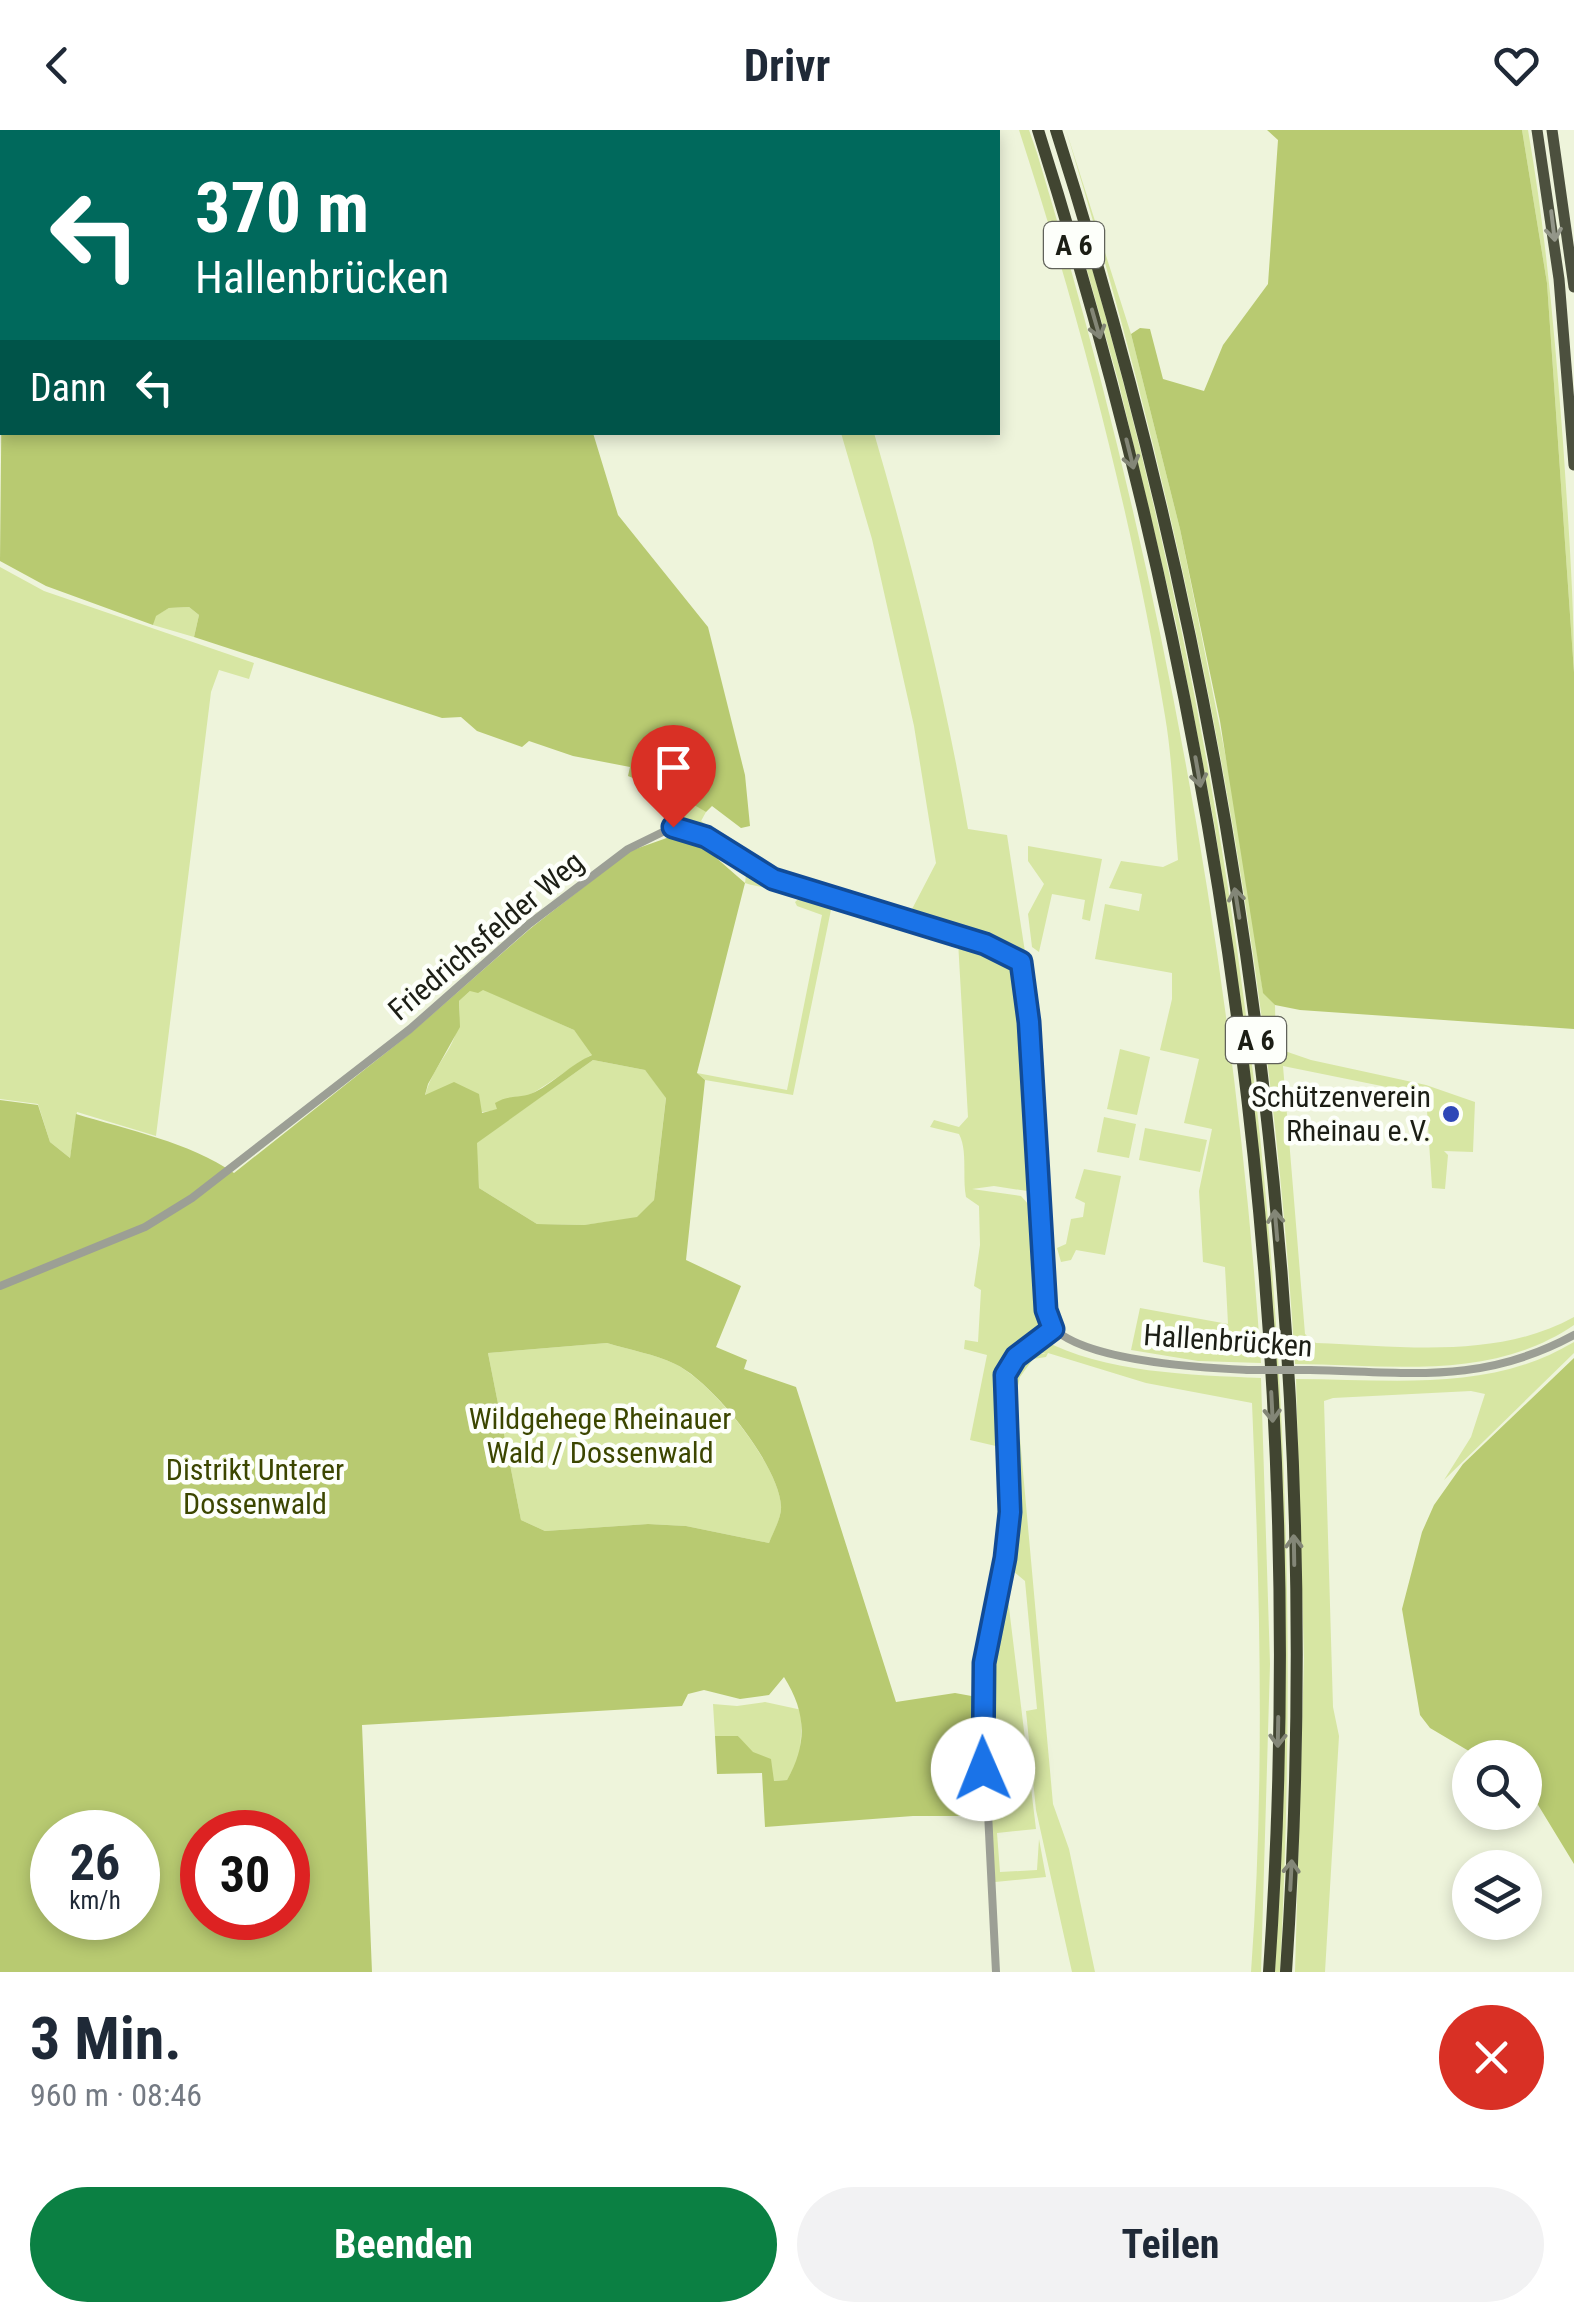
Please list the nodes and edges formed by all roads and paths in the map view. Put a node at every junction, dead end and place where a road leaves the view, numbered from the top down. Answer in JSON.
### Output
{"nodes":[{"id":1,"x":1038,"y":130,"type":"edge"},
{"id":2,"x":1056,"y":130,"type":"edge"},
{"id":3,"x":1537,"y":130,"type":"edge"},
{"id":4,"x":1552,"y":130,"type":"edge"},
{"id":5,"x":1574,"y":287,"type":"edge"},
{"id":6,"x":1574,"y":465,"type":"edge"},
{"id":7,"x":0,"y":1286,"type":"edge"},
{"id":8,"x":1053,"y":1329,"type":"junction"},
{"id":9,"x":1574,"y":1335,"type":"edge"},
{"id":10,"x":996,"y":1972,"type":"edge"},
{"id":11,"x":1269,"y":1972,"type":"edge"},
{"id":12,"x":1286,"y":1972,"type":"edge"}],
"edges":[{"from":1,"to":11,"type":"highway","number":"A 6","one_way":true},
{"from":12,"to":2,"type":"highway","number":"A 6","one_way":true},
{"from":3,"to":6,"type":"highway","one_way":true},
{"from":4,"to":5,"type":"highway"},
{"from":7,"to":8,"type":"street","name":"Friedrichsfelder Weg"},
{"from":8,"to":9,"type":"street","name":"Hallenbrücken","bridge":true},
{"from":8,"to":10,"type":"street"}]}
